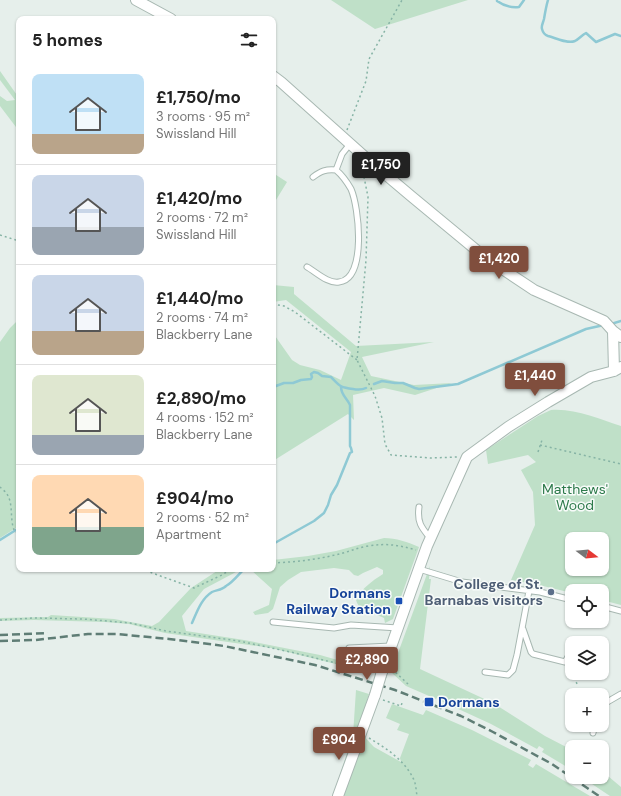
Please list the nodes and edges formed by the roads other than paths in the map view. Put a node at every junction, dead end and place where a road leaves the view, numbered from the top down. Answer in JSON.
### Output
{"nodes":[{"id":1,"x":136,"y":0,"type":"edge"},
{"id":2,"x":165,"y":16,"type":"edge"},
{"id":3,"x":276,"y":79,"type":"edge"},
{"id":4,"x":347,"y":141,"type":"junction"},
{"id":5,"x":336,"y":170,"type":"junction"},
{"id":6,"x":313,"y":177,"type":"dead end"},
{"id":7,"x":306,"y":267,"type":"dead end"},
{"id":8,"x":617,"y":334,"type":"edge"},
{"id":9,"x":617,"y":369,"type":"edge"},
{"id":10,"x":419,"y":507,"type":"dead end"},
{"id":11,"x":430,"y":538,"type":"junction"},
{"id":12,"x":419,"y":569,"type":"junction"},
{"id":13,"x":529,"y":591,"type":"junction"},
{"id":14,"x":565,"y":599,"type":"edge"},
{"id":15,"x":609,"y":607,"type":"edge"},
{"id":16,"x":621,"y":610,"type":"edge"},
{"id":17,"x":272,"y":622,"type":"dead end"},
{"id":18,"x":398,"y":628,"type":"junction"},
{"id":19,"x":523,"y":628,"type":"junction"},
{"id":20,"x":391,"y":646,"type":"junction"},
{"id":21,"x":349,"y":648,"type":"dead end"},
{"id":22,"x":565,"y":662,"type":"edge"},
{"id":23,"x":485,"y":672,"type":"dead end"},
{"id":24,"x":621,"y":694,"type":"edge"},
{"id":25,"x":609,"y":701,"type":"edge"},
{"id":26,"x":338,"y":796,"type":"edge"}],
"edges":[{"from":1,"to":2,"type":"street"},
{"from":3,"to":4,"type":"street"},
{"from":4,"to":5,"type":"lane"},
{"from":4,"to":8,"type":"street"},
{"from":5,"to":6,"type":"lane"},
{"from":5,"to":7,"type":"lane"},
{"from":8,"to":9,"type":"street"},
{"from":9,"to":11,"type":"street"},
{"from":10,"to":11,"type":"lane"},
{"from":11,"to":12,"type":"street"},
{"from":12,"to":13,"type":"lane"},
{"from":12,"to":18,"type":"street"},
{"from":13,"to":14,"type":"lane"},
{"from":13,"to":19,"type":"lane"},
{"from":15,"to":16,"type":"lane"},
{"from":17,"to":18,"type":"lane"},
{"from":18,"to":20,"type":"street"},
{"from":19,"to":22,"type":"lane"},
{"from":19,"to":23,"type":"lane"},
{"from":20,"to":21,"type":"lane"},
{"from":20,"to":26,"type":"street","bridge":true},
{"from":24,"to":25,"type":"lane"}]}
